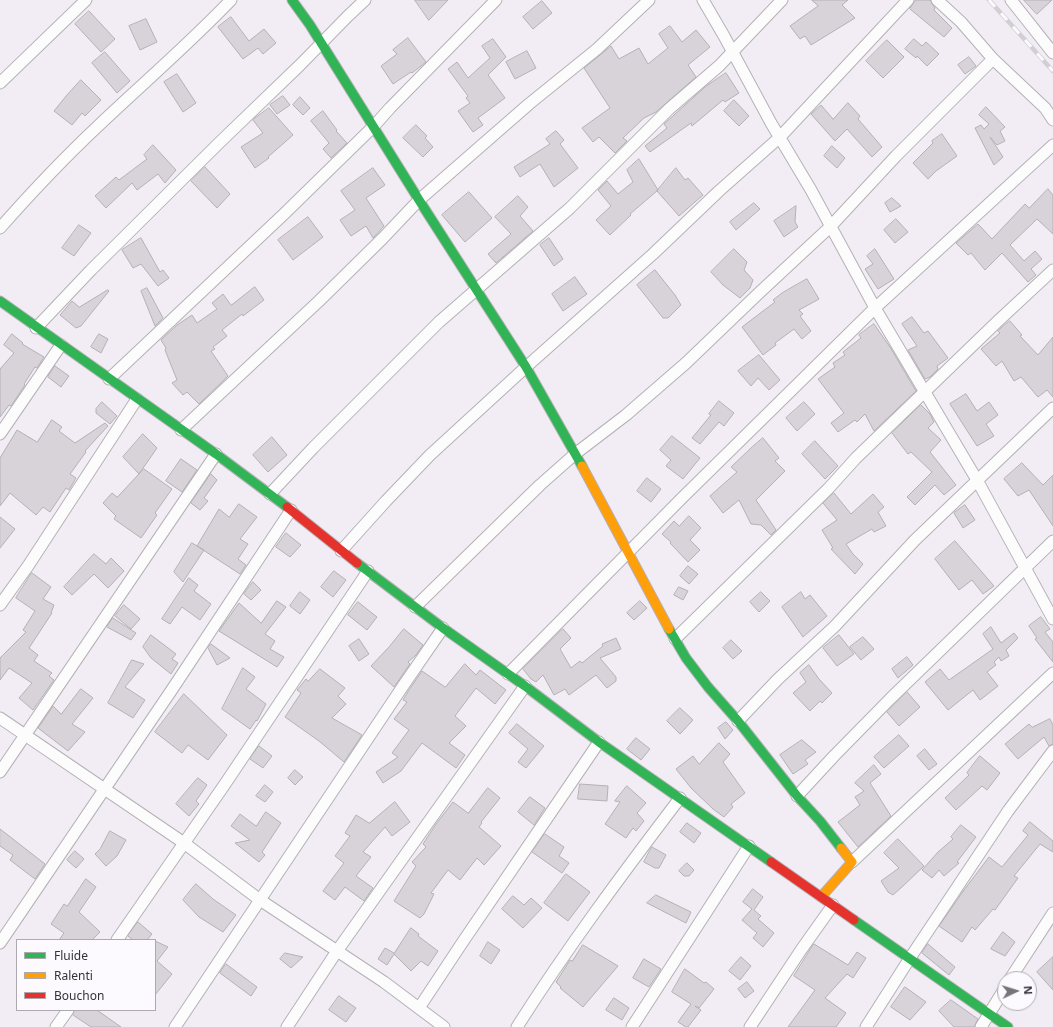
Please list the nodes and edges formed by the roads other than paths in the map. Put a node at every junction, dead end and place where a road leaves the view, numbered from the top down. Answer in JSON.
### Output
{"nodes":[{"id":1,"x":86,"y":0,"type":"edge"},
{"id":2,"x":231,"y":0,"type":"edge"},
{"id":3,"x":292,"y":0,"type":"edge"},
{"id":4,"x":365,"y":0,"type":"edge"},
{"id":5,"x":496,"y":0,"type":"edge"},
{"id":6,"x":649,"y":0,"type":"edge"},
{"id":7,"x":703,"y":0,"type":"edge"},
{"id":8,"x":782,"y":0,"type":"edge"},
{"id":9,"x":908,"y":0,"type":"edge"},
{"id":10,"x":937,"y":0,"type":"edge"},
{"id":11,"x":1011,"y":0,"type":"edge"},
{"id":12,"x":320,"y":43,"type":"junction"},
{"id":13,"x":733,"y":53,"type":"junction"},
{"id":14,"x":1053,"y":53,"type":"edge"},
{"id":15,"x":993,"y":59,"type":"junction"},
{"id":16,"x":0,"y":83,"type":"edge"},
{"id":17,"x":1053,"y":120,"type":"edge"},
{"id":18,"x":374,"y":126,"type":"junction"},
{"id":19,"x":780,"y":137,"type":"junction"},
{"id":20,"x":1053,"y":145,"type":"edge"},
{"id":21,"x":419,"y":200,"type":"junction"},
{"id":22,"x":830,"y":227,"type":"junction"},
{"id":23,"x":0,"y":228,"type":"edge"},
{"id":24,"x":1053,"y":270,"type":"edge"},
{"id":25,"x":477,"y":289,"type":"junction"},
{"id":26,"x":0,"y":301,"type":"edge"},
{"id":27,"x":875,"y":308,"type":"junction"},
{"id":28,"x":36,"y":328,"type":"junction"},
{"id":29,"x":61,"y":344,"type":"junction"},
{"id":30,"x":526,"y":367,"type":"junction"},
{"id":31,"x":109,"y":379,"type":"junction"},
{"id":32,"x":925,"y":393,"type":"junction"},
{"id":33,"x":137,"y":399,"type":"junction"},
{"id":34,"x":1053,"y":408,"type":"edge"},
{"id":35,"x":181,"y":430,"type":"junction"},
{"id":36,"x":0,"y":434,"type":"edge"},
{"id":37,"x":216,"y":454,"type":"junction"},
{"id":38,"x":575,"y":454,"type":"junction"},
{"id":39,"x":977,"y":480,"type":"junction"},
{"id":40,"x":270,"y":494,"type":"junction"},
{"id":41,"x":291,"y":510,"type":"junction"},
{"id":42,"x":1053,"y":541,"type":"edge"},
{"id":43,"x":341,"y":551,"type":"junction"},
{"id":44,"x":629,"y":553,"type":"junction"},
{"id":45,"x":1026,"y":567,"type":"junction"},
{"id":46,"x":368,"y":571,"type":"junction"},
{"id":47,"x":0,"y":606,"type":"edge"},
{"id":48,"x":415,"y":606,"type":"junction"},
{"id":49,"x":1053,"y":619,"type":"edge"},
{"id":50,"x":444,"y":628,"type":"junction"},
{"id":51,"x":675,"y":640,"type":"junction"},
{"id":52,"x":1053,"y":673,"type":"edge"},
{"id":53,"x":508,"y":674,"type":"junction"},
{"id":54,"x":525,"y":686,"type":"junction"},
{"id":55,"x":0,"y":718,"type":"edge"},
{"id":56,"x":738,"y":721,"type":"junction"},
{"id":57,"x":25,"y":735,"type":"junction"},
{"id":58,"x":599,"y":742,"type":"junction"},
{"id":59,"x":1053,"y":751,"type":"edge"},
{"id":60,"x":0,"y":772,"type":"edge"},
{"id":61,"x":104,"y":789,"type":"junction"},
{"id":62,"x":797,"y":796,"type":"junction"},
{"id":63,"x":680,"y":798,"type":"junction"},
{"id":64,"x":184,"y":843,"type":"junction"},
{"id":65,"x":749,"y":846,"type":"junction"},
{"id":66,"x":852,"y":862,"type":"junction"},
{"id":67,"x":821,"y":896,"type":"junction"},
{"id":68,"x":260,"y":900,"type":"junction"},
{"id":69,"x":833,"y":905,"type":"junction"},
{"id":70,"x":1053,"y":913,"type":"edge"},
{"id":71,"x":119,"y":939,"type":"edge"},
{"id":72,"x":0,"y":943,"type":"edge"},
{"id":73,"x":337,"y":951,"type":"junction"},
{"id":74,"x":910,"y":958,"type":"junction"},
{"id":75,"x":1015,"y":971,"type":"edge"},
{"id":76,"x":997,"y":1002,"type":"edge"},
{"id":77,"x":419,"y":1008,"type":"junction"},
{"id":78,"x":67,"y":1011,"type":"edge"},
{"id":79,"x":990,"y":1014,"type":"junction"},
{"id":80,"x":56,"y":1027,"type":"edge"},
{"id":81,"x":175,"y":1027,"type":"edge"},
{"id":82,"x":287,"y":1027,"type":"edge"},
{"id":83,"x":444,"y":1027,"type":"edge"},
{"id":84,"x":517,"y":1027,"type":"edge"},
{"id":85,"x":632,"y":1027,"type":"edge"},
{"id":86,"x":750,"y":1027,"type":"edge"},
{"id":87,"x":866,"y":1027,"type":"edge"},
{"id":88,"x":981,"y":1027,"type":"edge"},
{"id":89,"x":1008,"y":1027,"type":"edge"}],
"edges":[{"from":1,"to":16,"type":"street"},
{"from":2,"to":23,"type":"street"},
{"from":3,"to":12,"type":"street"},
{"from":4,"to":12,"type":"street"},
{"from":5,"to":18,"type":"street"},
{"from":6,"to":21,"type":"street"},
{"from":7,"to":13,"type":"street"},
{"from":8,"to":13,"type":"street"},
{"from":9,"to":19,"type":"street"},
{"from":10,"to":15,"type":"street"},
{"from":11,"to":14,"type":"street"},
{"from":12,"to":18,"type":"street"},
{"from":12,"to":28,"type":"street"},
{"from":13,"to":19,"type":"street"},
{"from":13,"to":25,"type":"street"},
{"from":15,"to":17,"type":"street"},
{"from":15,"to":22,"type":"street"},
{"from":18,"to":21,"type":"street"},
{"from":18,"to":31,"type":"street"},
{"from":19,"to":22,"type":"street"},
{"from":19,"to":30,"type":"street"},
{"from":20,"to":27,"type":"street"},
{"from":21,"to":25,"type":"street"},
{"from":21,"to":35,"type":"street"},
{"from":22,"to":27,"type":"street"},
{"from":22,"to":38,"type":"street"},
{"from":24,"to":32,"type":"street"},
{"from":25,"to":30,"type":"street"},
{"from":25,"to":40,"type":"street"},
{"from":26,"to":28,"type":"street"},
{"from":27,"to":32,"type":"street"},
{"from":27,"to":44,"type":"street"},
{"from":28,"to":29,"type":"street"},
{"from":29,"to":31,"type":"street"},
{"from":29,"to":36,"type":"street"},
{"from":30,"to":38,"type":"street"},
{"from":30,"to":43,"type":"street"},
{"from":31,"to":33,"type":"street"},
{"from":32,"to":39,"type":"street"},
{"from":32,"to":51,"type":"street"},
{"from":33,"to":35,"type":"street"},
{"from":33,"to":47,"type":"street"},
{"from":34,"to":39,"type":"street"},
{"from":35,"to":37,"type":"street"},
{"from":37,"to":40,"type":"street"},
{"from":37,"to":57,"type":"street"},
{"from":38,"to":44,"type":"street"},
{"from":38,"to":48,"type":"street"},
{"from":39,"to":45,"type":"street"},
{"from":39,"to":56,"type":"street"},
{"from":40,"to":41,"type":"street"},
{"from":41,"to":43,"type":"street"},
{"from":41,"to":61,"type":"street"},
{"from":42,"to":45,"type":"street"},
{"from":43,"to":46,"type":"street"},
{"from":44,"to":51,"type":"street"},
{"from":44,"to":53,"type":"street"},
{"from":45,"to":49,"type":"street"},
{"from":45,"to":62,"type":"street"},
{"from":46,"to":48,"type":"street"},
{"from":46,"to":64,"type":"street"},
{"from":48,"to":50,"type":"street"},
{"from":50,"to":53,"type":"street"},
{"from":50,"to":68,"type":"street"},
{"from":51,"to":56,"type":"street"},
{"from":52,"to":66,"type":"street"},
{"from":53,"to":54,"type":"street"},
{"from":54,"to":58,"type":"street"},
{"from":54,"to":73,"type":"street"},
{"from":55,"to":57,"type":"street"},
{"from":56,"to":62,"type":"street"},
{"from":57,"to":60,"type":"street"},
{"from":57,"to":61,"type":"street"},
{"from":58,"to":63,"type":"street"},
{"from":58,"to":77,"type":"street"},
{"from":59,"to":74,"type":"street"},
{"from":61,"to":64,"type":"street"},
{"from":61,"to":72,"type":"street"},
{"from":62,"to":66,"type":"street"},
{"from":63,"to":65,"type":"street"},
{"from":63,"to":84,"type":"street"},
{"from":64,"to":68,"type":"street"},
{"from":64,"to":71,"type":"street"},
{"from":65,"to":67,"type":"street"},
{"from":65,"to":85,"type":"street"},
{"from":66,"to":67,"type":"street"},
{"from":67,"to":69,"type":"street"},
{"from":68,"to":73,"type":"street"},
{"from":68,"to":81,"type":"street"},
{"from":69,"to":74,"type":"street"},
{"from":69,"to":86,"type":"street"},
{"from":70,"to":75,"type":"street"},
{"from":73,"to":77,"type":"street"},
{"from":73,"to":82,"type":"street"},
{"from":74,"to":79,"type":"street"},
{"from":74,"to":87,"type":"street"},
{"from":76,"to":79,"type":"street"},
{"from":77,"to":83,"type":"street"},
{"from":78,"to":80,"type":"street"},
{"from":79,"to":88,"type":"street"},
{"from":79,"to":89,"type":"street"}]}
